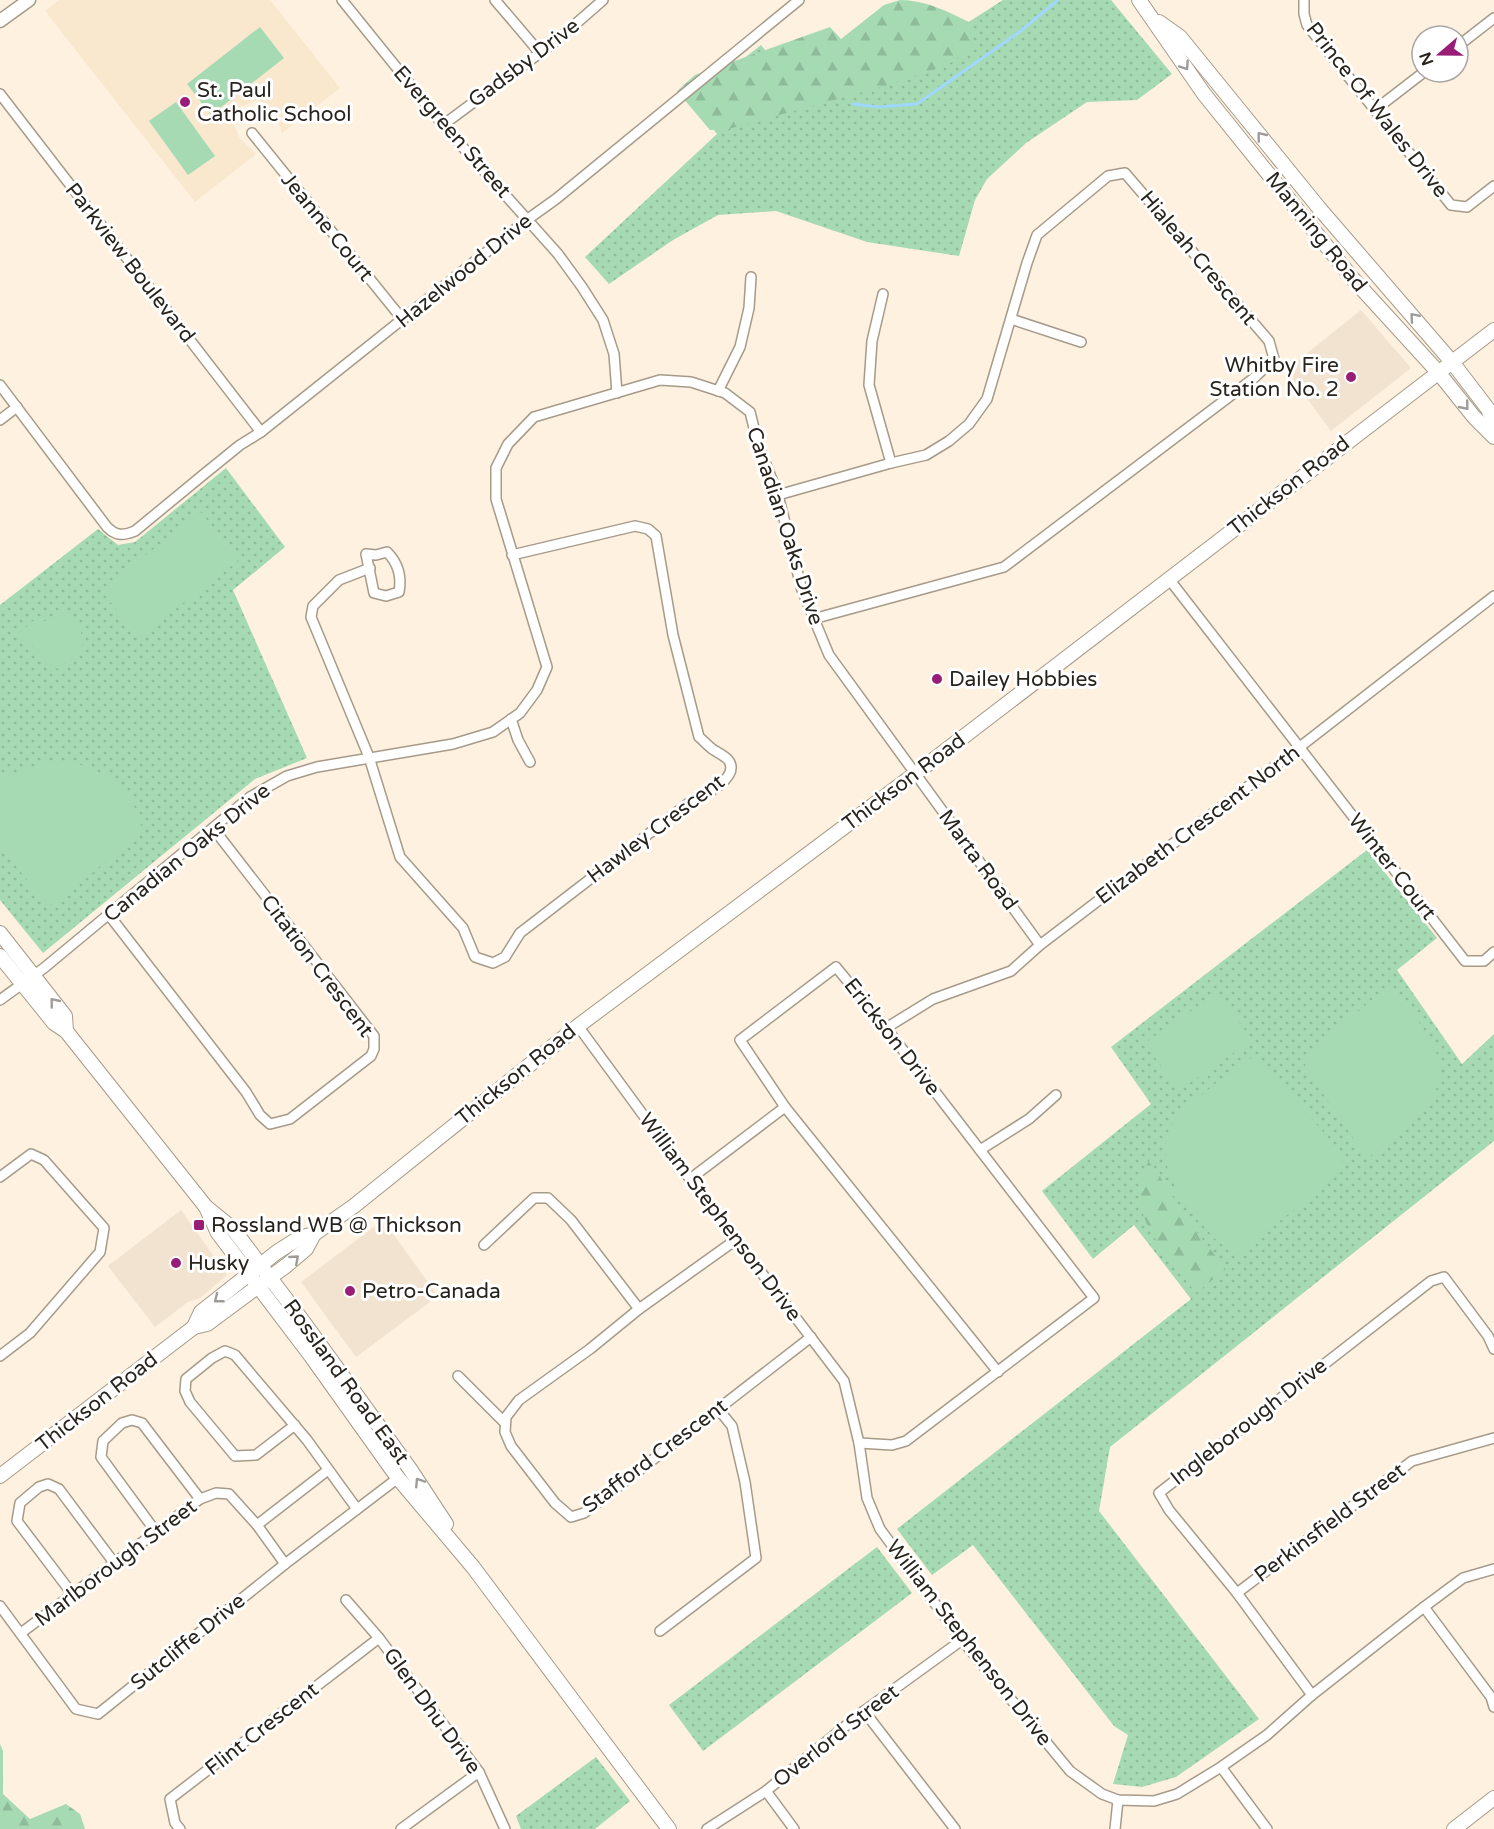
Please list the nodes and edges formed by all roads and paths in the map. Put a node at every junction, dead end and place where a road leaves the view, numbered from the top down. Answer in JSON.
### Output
{"nodes":[{"id":1,"x":28,"y":0,"type":"edge"},
{"id":2,"x":342,"y":0,"type":"edge"},
{"id":3,"x":495,"y":0,"type":"edge"},
{"id":4,"x":603,"y":0,"type":"edge"},
{"id":5,"x":799,"y":0,"type":"edge"},
{"id":6,"x":1139,"y":0,"type":"edge"},
{"id":7,"x":1304,"y":0,"type":"edge"},
{"id":8,"x":1152,"y":17,"type":"junction"},
{"id":9,"x":1494,"y":18,"type":"edge"},
{"id":10,"x":0,"y":21,"type":"edge"},
{"id":11,"x":1470,"y":37,"type":"edge"},
{"id":12,"x":540,"y":53,"type":"junction"},
{"id":13,"x":1410,"y":83,"type":"edge"},
{"id":14,"x":0,"y":94,"type":"edge"},
{"id":15,"x":1376,"y":109,"type":"junction"},
{"id":16,"x":443,"y":125,"type":"junction"},
{"id":17,"x":252,"y":133,"type":"dead end"},
{"id":18,"x":1494,"y":186,"type":"edge"},
{"id":19,"x":528,"y":219,"type":"junction"},
{"id":20,"x":751,"y":277,"type":"dead end"},
{"id":21,"x":883,"y":294,"type":"dead end"},
{"id":22,"x":1011,"y":319,"type":"junction"},
{"id":23,"x":403,"y":320,"type":"junction"},
{"id":24,"x":1494,"y":330,"type":"edge"},
{"id":25,"x":1081,"y":342,"type":"dead end"},
{"id":26,"x":1452,"y":362,"type":"junction"},
{"id":27,"x":1438,"y":372,"type":"junction"},
{"id":28,"x":0,"y":385,"type":"edge"},
{"id":29,"x":718,"y":391,"type":"junction"},
{"id":30,"x":617,"y":393,"type":"junction"},
{"id":31,"x":16,"y":407,"type":"junction"},
{"id":32,"x":0,"y":420,"type":"edge"},
{"id":33,"x":1494,"y":424,"type":"edge"},
{"id":34,"x":261,"y":432,"type":"junction"},
{"id":35,"x":1494,"y":437,"type":"edge"},
{"id":36,"x":891,"y":463,"type":"junction"},
{"id":37,"x":778,"y":495,"type":"junction"},
{"id":38,"x":512,"y":555,"type":"junction"},
{"id":39,"x":370,"y":568,"type":"junction"},
{"id":40,"x":1169,"y":579,"type":"junction"},
{"id":41,"x":1494,"y":596,"type":"edge"},
{"id":42,"x":813,"y":619,"type":"junction"},
{"id":43,"x":512,"y":719,"type":"junction"},
{"id":44,"x":1299,"y":748,"type":"junction"},
{"id":45,"x":369,"y":757,"type":"junction"},
{"id":46,"x":530,"y":762,"type":"dead end"},
{"id":47,"x":915,"y":774,"type":"junction"},
{"id":48,"x":213,"y":828,"type":"junction"},
{"id":49,"x":109,"y":915,"type":"junction"},
{"id":50,"x":0,"y":933,"type":"edge"},
{"id":51,"x":1040,"y":945,"type":"junction"},
{"id":52,"x":1494,"y":952,"type":"edge"},
{"id":53,"x":0,"y":956,"type":"edge"},
{"id":54,"x":28,"y":981,"type":"junction"},
{"id":55,"x":0,"y":1000,"type":"edge"},
{"id":56,"x":578,"y":1026,"type":"junction"},
{"id":57,"x":886,"y":1028,"type":"junction"},
{"id":58,"x":1056,"y":1095,"type":"dead end"},
{"id":59,"x":785,"y":1107,"type":"junction"},
{"id":60,"x":980,"y":1150,"type":"junction"},
{"id":61,"x":0,"y":1177,"type":"edge"},
{"id":62,"x":690,"y":1179,"type":"junction"},
{"id":63,"x":206,"y":1207,"type":"junction"},
{"id":64,"x":314,"y":1234,"type":"junction"},
{"id":65,"x":737,"y":1239,"type":"junction"},
{"id":66,"x":484,"y":1245,"type":"dead end"},
{"id":67,"x":260,"y":1265,"type":"junction"},
{"id":68,"x":248,"y":1275,"type":"junction"},
{"id":69,"x":270,"y":1278,"type":"junction"},
{"id":70,"x":258,"y":1287,"type":"junction"},
{"id":71,"x":639,"y":1309,"type":"junction"},
{"id":72,"x":194,"y":1327,"type":"junction"},
{"id":73,"x":811,"y":1336,"type":"junction"},
{"id":74,"x":1494,"y":1348,"type":"edge"},
{"id":75,"x":0,"y":1356,"type":"edge"},
{"id":76,"x":998,"y":1372,"type":"junction"},
{"id":77,"x":458,"y":1376,"type":"dead end"},
{"id":78,"x":719,"y":1410,"type":"junction"},
{"id":79,"x":505,"y":1423,"type":"junction"},
{"id":80,"x":295,"y":1425,"type":"junction"},
{"id":81,"x":1494,"y":1438,"type":"edge"},
{"id":82,"x":859,"y":1443,"type":"junction"},
{"id":83,"x":328,"y":1470,"type":"junction"},
{"id":84,"x":0,"y":1476,"type":"edge"},
{"id":85,"x":398,"y":1478,"type":"junction"},
{"id":86,"x":200,"y":1499,"type":"junction"},
{"id":87,"x":357,"y":1509,"type":"junction"},
{"id":88,"x":257,"y":1525,"type":"junction"},
{"id":89,"x":156,"y":1532,"type":"junction"},
{"id":90,"x":115,"y":1564,"type":"junction"},
{"id":91,"x":285,"y":1564,"type":"junction"},
{"id":92,"x":473,"y":1567,"type":"junction"},
{"id":93,"x":1494,"y":1569,"type":"edge"},
{"id":94,"x":1237,"y":1593,"type":"junction"},
{"id":95,"x":73,"y":1595,"type":"junction"},
{"id":96,"x":346,"y":1600,"type":"dead end"},
{"id":97,"x":0,"y":1606,"type":"edge"},
{"id":98,"x":1424,"y":1606,"type":"junction"},
{"id":99,"x":660,"y":1631,"type":"dead end"},
{"id":100,"x":21,"y":1633,"type":"junction"},
{"id":101,"x":379,"y":1638,"type":"junction"},
{"id":102,"x":962,"y":1640,"type":"junction"},
{"id":103,"x":1312,"y":1695,"type":"junction"},
{"id":104,"x":1494,"y":1707,"type":"edge"},
{"id":105,"x":864,"y":1711,"type":"junction"},
{"id":106,"x":1221,"y":1767,"type":"junction"},
{"id":107,"x":479,"y":1772,"type":"junction"},
{"id":108,"x":766,"y":1791,"type":"junction"},
{"id":109,"x":1494,"y":1798,"type":"edge"},
{"id":110,"x":1118,"y":1800,"type":"junction"},
{"id":111,"x":180,"y":1829,"type":"edge"},
{"id":112,"x":401,"y":1829,"type":"edge"},
{"id":113,"x":505,"y":1829,"type":"edge"},
{"id":114,"x":669,"y":1829,"type":"edge"},
{"id":115,"x":707,"y":1829,"type":"edge"},
{"id":116,"x":794,"y":1829,"type":"edge"},
{"id":117,"x":955,"y":1829,"type":"edge"},
{"id":118,"x":1115,"y":1829,"type":"edge"},
{"id":119,"x":1267,"y":1829,"type":"edge"},
{"id":120,"x":1454,"y":1829,"type":"edge"}],
"edges":[{"from":1,"to":10,"type":"street"},
{"from":2,"to":16,"type":"street","name":"Evergreen Street"},
{"from":3,"to":12,"type":"street"},
{"from":4,"to":12,"type":"street","name":"Gadsby Drive"},
{"from":5,"to":19,"type":"street","name":"Hazelwood Drive"},
{"from":6,"to":8,"type":"main road","name":"Manning Road"},
{"from":7,"to":15,"type":"street","name":"Prince Of Wales Drive"},
{"from":26,"to":8,"type":"main road","name":"Manning Road","one_way":true},
{"from":8,"to":27,"type":"main road","name":"Manning Road","one_way":true},
{"from":9,"to":11,"type":"street"},
{"from":12,"to":16,"type":"street","name":"Gadsby Drive"},
{"from":13,"to":15,"type":"street"},
{"from":14,"to":34,"type":"street","name":"Parkview Boulevard"},
{"from":15,"to":18,"type":"street","name":"Prince Of Wales Drive"},
{"from":16,"to":19,"type":"street","name":"Evergreen Street"},
{"from":17,"to":23,"type":"street","name":"Jeanne Court"},
{"from":19,"to":23,"type":"street","name":"Hazelwood Drive"},
{"from":19,"to":30,"type":"street","name":"Evergreen Street"},
{"from":20,"to":29,"type":"street"},
{"from":21,"to":36,"type":"street"},
{"from":22,"to":25,"type":"street"},
{"from":22,"to":36,"type":"street","name":"Hialeah Crescent"},
{"from":22,"to":42,"type":"street","name":"Hialeah Crescent"},
{"from":23,"to":34,"type":"street","name":"Hazelwood Drive"},
{"from":24,"to":26,"type":"main road","name":"Thickson Road"},
{"from":26,"to":27,"type":"main road","name":"Thickson Road"},
{"from":26,"to":33,"type":"main road","name":"Manning Road"},
{"from":27,"to":35,"type":"main road","name":"Manning Road","one_way":true},
{"from":27,"to":40,"type":"main road","name":"Thickson Road"},
{"from":28,"to":31,"type":"street"},
{"from":29,"to":30,"type":"street","name":"Canadian Oaks Drive"},
{"from":29,"to":37,"type":"street","name":"Canadian Oaks Drive"},
{"from":30,"to":38,"type":"street","name":"Canadian Oaks Drive"},
{"from":31,"to":32,"type":"street"},
{"from":31,"to":34,"type":"street","name":"Hazelwood Drive"},
{"from":36,"to":37,"type":"street","name":"Hialeah Crescent"},
{"from":37,"to":42,"type":"street","name":"Canadian Oaks Drive"},
{"from":38,"to":43,"type":"street","name":"Canadian Oaks Drive"},
{"from":38,"to":45,"type":"street","name":"Hawley Crescent"},
{"from":39,"to":39,"type":"street"},
{"from":39,"to":45,"type":"street"},
{"from":40,"to":44,"type":"street","name":"Winter Court"},
{"from":40,"to":47,"type":"main road","name":"Thickson Road"},
{"from":41,"to":44,"type":"street","name":"Elizabeth Crescent North"},
{"from":42,"to":47,"type":"street","name":"Canadian Oaks Drive"},
{"from":43,"to":45,"type":"street","name":"Canadian Oaks Drive"},
{"from":43,"to":46,"type":"street"},
{"from":44,"to":51,"type":"street","name":"Elizabeth Crescent North"},
{"from":44,"to":52,"type":"street","name":"Winter Court"},
{"from":45,"to":48,"type":"street","name":"Canadian Oaks Drive"},
{"from":47,"to":51,"type":"street","name":"Marta Road"},
{"from":47,"to":56,"type":"main road","name":"Thickson Road"},
{"from":48,"to":49,"type":"street","name":"Canadian Oaks Drive"},
{"from":48,"to":49,"type":"street","name":"Citation Crescent"},
{"from":49,"to":54,"type":"street","name":"Canadian Oaks Drive"},
{"from":50,"to":54,"type":"main road","name":"Rossland Road East"},
{"from":51,"to":57,"type":"street","name":"Elizabeth Crescent North"},
{"from":53,"to":54,"type":"main road","name":"Rossland Road East"},
{"from":54,"to":55,"type":"street","name":"Canadian Oaks Drive"},
{"from":54,"to":63,"type":"main road","name":"Rossland Road East"},
{"from":56,"to":62,"type":"street","name":"William Stephenson Drive"},
{"from":56,"to":64,"type":"main road","name":"Thickson Road"},
{"from":57,"to":59,"type":"street","name":"Erickson Drive"},
{"from":57,"to":60,"type":"street","name":"Erickson Drive"},
{"from":58,"to":60,"type":"street"},
{"from":59,"to":62,"type":"street"},
{"from":59,"to":76,"type":"street","name":"Erickson Drive"},
{"from":60,"to":76,"type":"street","name":"Erickson Drive"},
{"from":61,"to":75,"type":"street"},
{"from":62,"to":65,"type":"street","name":"William Stephenson Drive"},
{"from":63,"to":67,"type":"main road","name":"Rossland Road East"},
{"from":63,"to":68,"type":"main road","name":"Rossland Road East"},
{"from":64,"to":67,"type":"main road","name":"Thickson Road"},
{"from":69,"to":64,"type":"main road","name":"Thickson Road","one_way":true},
{"from":65,"to":71,"type":"street"},
{"from":65,"to":73,"type":"street","name":"William Stephenson Drive"},
{"from":66,"to":71,"type":"street"},
{"from":67,"to":68,"type":"main road","name":"Thickson Road"},
{"from":67,"to":69,"type":"main road","name":"Rossland Road East"},
{"from":68,"to":70,"type":"main road","name":"Rossland Road East"},
{"from":68,"to":72,"type":"main road","name":"Thickson Road","one_way":true},
{"from":69,"to":70,"type":"main road","name":"Thickson Road"},
{"from":92,"to":69,"type":"main road","name":"Rossland Road East","one_way":true},
{"from":70,"to":72,"type":"main road","name":"Thickson Road"},
{"from":70,"to":85,"type":"main road","name":"Rossland Road East"},
{"from":71,"to":79,"type":"street"},
{"from":72,"to":84,"type":"main road","name":"Thickson Road"},
{"from":73,"to":78,"type":"street","name":"Stafford Crescent"},
{"from":73,"to":82,"type":"street","name":"William Stephenson Drive"},
{"from":74,"to":94,"type":"street","name":"Ingleborough Drive"},
{"from":76,"to":82,"type":"street","name":"Erickson Drive"},
{"from":77,"to":79,"type":"street"},
{"from":78,"to":79,"type":"street","name":"Stafford Crescent"},
{"from":78,"to":99,"type":"street"},
{"from":80,"to":80,"type":"street"},
{"from":80,"to":83,"type":"street"},
{"from":81,"to":94,"type":"street","name":"Perkinsfield Street"},
{"from":82,"to":102,"type":"street","name":"William Stephenson Drive"},
{"from":83,"to":87,"type":"street"},
{"from":83,"to":88,"type":"street"},
{"from":85,"to":87,"type":"street","name":"Sutcliffe Drive"},
{"from":85,"to":92,"type":"main road","name":"Rossland Road East"},
{"from":86,"to":88,"type":"street","name":"Marlborough Street"},
{"from":86,"to":89,"type":"street","name":"Marlborough Street"},
{"from":86,"to":89,"type":"street"},
{"from":87,"to":91,"type":"street","name":"Sutcliffe Drive"},
{"from":88,"to":91,"type":"street","name":"Marlborough Street"},
{"from":89,"to":90,"type":"street","name":"Marlborough Street"},
{"from":90,"to":95,"type":"street","name":"Marlborough Street"},
{"from":90,"to":95,"type":"street"},
{"from":91,"to":100,"type":"street","name":"Sutcliffe Drive"},
{"from":92,"to":114,"type":"main road","name":"Rossland Road East"},
{"from":93,"to":98,"type":"street","name":"William Stephenson Drive"},
{"from":94,"to":103,"type":"street","name":"Ingleborough Drive"},
{"from":95,"to":100,"type":"street","name":"Marlborough Street"},
{"from":96,"to":101,"type":"street","name":"Glen Dhu Drive"},
{"from":97,"to":100,"type":"street","name":"Sutcliffe Drive"},
{"from":98,"to":103,"type":"street","name":"William Stephenson Drive"},
{"from":98,"to":104,"type":"street"},
{"from":101,"to":107,"type":"street","name":"Glen Dhu Drive"},
{"from":101,"to":111,"type":"street","name":"Flint Crescent"},
{"from":102,"to":105,"type":"street","name":"Overlord Street"},
{"from":102,"to":110,"type":"street","name":"William Stephenson Drive"},
{"from":103,"to":106,"type":"street","name":"William Stephenson Drive"},
{"from":105,"to":108,"type":"street","name":"Overlord Street"},
{"from":105,"to":117,"type":"street"},
{"from":106,"to":110,"type":"street","name":"William Stephenson Drive"},
{"from":106,"to":119,"type":"street"},
{"from":107,"to":112,"type":"street"},
{"from":107,"to":113,"type":"street","name":"Glen Dhu Drive"},
{"from":108,"to":115,"type":"street","name":"Overlord Street"},
{"from":108,"to":116,"type":"street"},
{"from":109,"to":120,"type":"main road"},
{"from":110,"to":118,"type":"street"}]}
